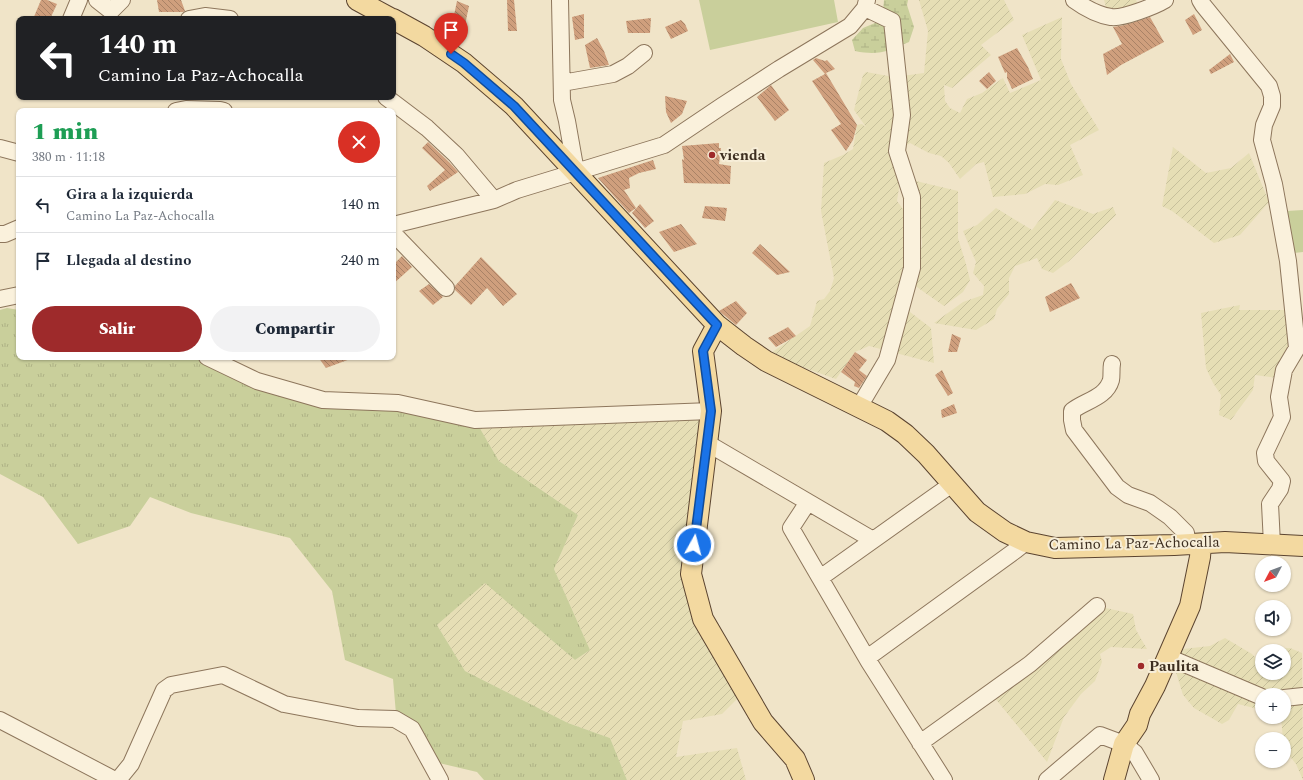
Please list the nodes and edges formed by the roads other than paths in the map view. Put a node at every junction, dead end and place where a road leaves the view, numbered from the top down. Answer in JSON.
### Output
{"nodes":[{"id":1,"x":79,"y":0,"type":"edge"},
{"id":2,"x":97,"y":0,"type":"edge"},
{"id":3,"x":122,"y":0,"type":"edge"},
{"id":4,"x":357,"y":0,"type":"edge"},
{"id":5,"x":560,"y":0,"type":"edge"},
{"id":6,"x":1074,"y":0,"type":"edge"},
{"id":7,"x":1165,"y":0,"type":"edge"},
{"id":8,"x":1200,"y":0,"type":"edge"},
{"id":9,"x":866,"y":4,"type":"edge"},
{"id":10,"x":1100,"y":7,"type":"edge"},
{"id":11,"x":72,"y":16,"type":"edge"},
{"id":12,"x":387,"y":16,"type":"edge"},
{"id":13,"x":396,"y":21,"type":"edge"},
{"id":14,"x":644,"y":53,"type":"dead end"},
{"id":15,"x":562,"y":83,"type":"junction"},
{"id":16,"x":390,"y":100,"type":"edge"},
{"id":17,"x":0,"y":148,"type":"edge"},
{"id":18,"x":16,"y":152,"type":"edge"},
{"id":19,"x":576,"y":172,"type":"junction"},
{"id":20,"x":494,"y":200,"type":"junction"},
{"id":21,"x":396,"y":225,"type":"edge"},
{"id":22,"x":396,"y":228,"type":"edge"},
{"id":23,"x":16,"y":229,"type":"edge"},
{"id":24,"x":0,"y":234,"type":"edge"},
{"id":25,"x":446,"y":288,"type":"dead end"},
{"id":26,"x":16,"y":296,"type":"edge"},
{"id":27,"x":0,"y":299,"type":"edge"},
{"id":28,"x":717,"y":325,"type":"junction"},
{"id":29,"x":1297,"y":357,"type":"edge"},
{"id":30,"x":213,"y":360,"type":"edge"},
{"id":31,"x":1112,"y":364,"type":"dead end"},
{"id":32,"x":859,"y":407,"type":"junction"},
{"id":33,"x":711,"y":411,"type":"junction"},
{"id":34,"x":707,"y":443,"type":"junction"},
{"id":35,"x":952,"y":484,"type":"junction"},
{"id":36,"x":808,"y":502,"type":"junction"},
{"id":37,"x":873,"y":540,"type":"junction"},
{"id":38,"x":1026,"y":542,"type":"junction"},
{"id":39,"x":1195,"y":544,"type":"junction"},
{"id":40,"x":1272,"y":544,"type":"junction"},
{"id":41,"x":1303,"y":546,"type":"edge"},
{"id":42,"x":820,"y":578,"type":"junction"},
{"id":43,"x":1097,"y":606,"type":"dead end"},
{"id":44,"x":1168,"y":656,"type":"junction"},
{"id":45,"x":867,"y":658,"type":"junction"},
{"id":46,"x":1255,"y":693,"type":"edge"},
{"id":47,"x":1303,"y":696,"type":"edge"},
{"id":48,"x":1291,"y":697,"type":"edge"},
{"id":49,"x":0,"y":720,"type":"edge"},
{"id":50,"x":920,"y":743,"type":"junction"},
{"id":51,"x":1124,"y":744,"type":"junction"},
{"id":52,"x":115,"y":780,"type":"edge"},
{"id":53,"x":118,"y":780,"type":"edge"},
{"id":54,"x":440,"y":780,"type":"edge"},
{"id":55,"x":804,"y":780,"type":"edge"},
{"id":56,"x":944,"y":780,"type":"edge"},
{"id":57,"x":1047,"y":780,"type":"edge"},
{"id":58,"x":1114,"y":780,"type":"edge"},
{"id":59,"x":1150,"y":780,"type":"edge"}],
"edges":[{"from":1,"to":11,"type":"street"},
{"from":2,"to":3,"type":"street"},
{"from":4,"to":12,"type":"main road","name":"Camino La Paz-Achocalla"},
{"from":5,"to":15,"type":"street"},
{"from":6,"to":10,"type":"street"},
{"from":7,"to":10,"type":"street"},
{"from":8,"to":29,"type":"street"},
{"from":9,"to":19,"type":"street"},
{"from":9,"to":32,"type":"street"},
{"from":13,"to":19,"type":"main road","name":"Camino La Paz-Achocalla"},
{"from":14,"to":15,"type":"street"},
{"from":15,"to":19,"type":"street"},
{"from":16,"to":20,"type":"street"},
{"from":17,"to":18,"type":"street"},
{"from":19,"to":20,"type":"street"},
{"from":19,"to":28,"type":"main road","name":"Camino La Paz-Achocalla"},
{"from":20,"to":21,"type":"street"},
{"from":22,"to":25,"type":"street"},
{"from":23,"to":24,"type":"street"},
{"from":26,"to":27,"type":"street"},
{"from":28,"to":32,"type":"main road","name":"Camino La Paz-Achocalla"},
{"from":28,"to":33,"type":"main road"},
{"from":29,"to":40,"type":"street"},
{"from":30,"to":33,"type":"street"},
{"from":31,"to":39,"type":"street"},
{"from":32,"to":35,"type":"main road","name":"Camino La Paz-Achocalla"},
{"from":33,"to":34,"type":"main road"},
{"from":34,"to":36,"type":"street"},
{"from":34,"to":55,"type":"main road"},
{"from":35,"to":37,"type":"street"},
{"from":35,"to":38,"type":"main road","name":"Camino La Paz-Achocalla"},
{"from":36,"to":37,"type":"street"},
{"from":36,"to":42,"type":"street"},
{"from":37,"to":42,"type":"street"},
{"from":38,"to":39,"type":"main road","name":"Camino La Paz-Achocalla"},
{"from":38,"to":45,"type":"street"},
{"from":39,"to":40,"type":"main road","name":"Camino La Paz-Achocalla"},
{"from":39,"to":44,"type":"main road"},
{"from":40,"to":41,"type":"main road","name":"Camino La Paz-Achocalla"},
{"from":42,"to":45,"type":"street"},
{"from":43,"to":50,"type":"street"},
{"from":44,"to":46,"type":"street"},
{"from":44,"to":51,"type":"main road"},
{"from":45,"to":50,"type":"street"},
{"from":47,"to":48,"type":"street"},
{"from":49,"to":52,"type":"street"},
{"from":50,"to":56,"type":"street"},
{"from":51,"to":57,"type":"street"},
{"from":51,"to":58,"type":"main road"},
{"from":51,"to":59,"type":"street"},
{"from":53,"to":54,"type":"street"}]}
